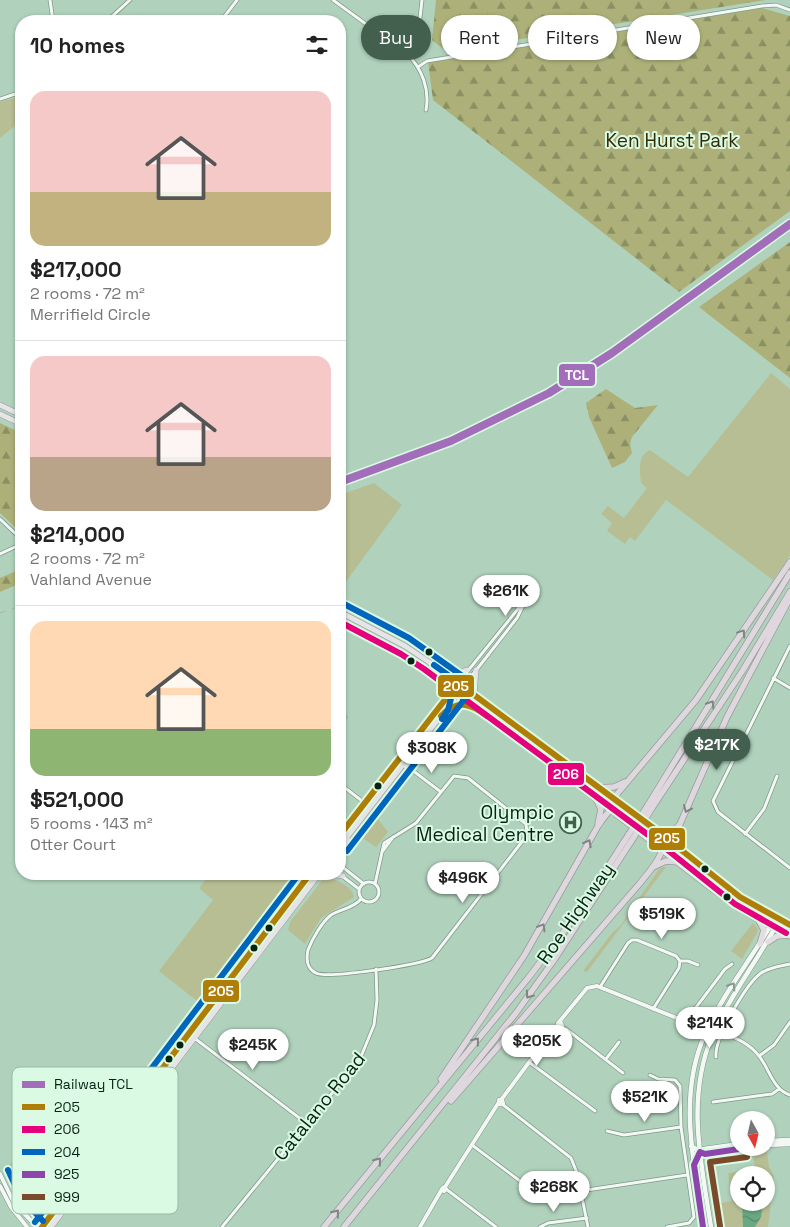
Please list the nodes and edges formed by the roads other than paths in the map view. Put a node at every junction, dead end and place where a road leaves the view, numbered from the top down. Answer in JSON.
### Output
{"nodes":[{"id":1,"x":50,"y":0,"type":"edge"},
{"id":2,"x":130,"y":0,"type":"edge"},
{"id":3,"x":237,"y":0,"type":"edge"},
{"id":4,"x":333,"y":0,"type":"edge"},
{"id":5,"x":422,"y":0,"type":"edge"},
{"id":6,"x":790,"y":10,"type":"edge"},
{"id":7,"x":52,"y":15,"type":"edge"},
{"id":8,"x":114,"y":15,"type":"edge"},
{"id":9,"x":226,"y":15,"type":"edge"},
{"id":10,"x":420,"y":15,"type":"edge"},
{"id":11,"x":361,"y":20,"type":"edge"},
{"id":12,"x":413,"y":60,"type":"edge"},
{"id":13,"x":418,"y":66,"type":"junction"},
{"id":14,"x":15,"y":94,"type":"edge"},
{"id":15,"x":0,"y":98,"type":"edge"},
{"id":16,"x":426,"y":110,"type":"dead end"},
{"id":17,"x":0,"y":405,"type":"edge"},
{"id":18,"x":15,"y":411,"type":"edge"},
{"id":19,"x":0,"y":414,"type":"edge"},
{"id":20,"x":15,"y":421,"type":"edge"},
{"id":21,"x":0,"y":519,"type":"edge"},
{"id":22,"x":15,"y":533,"type":"edge"},
{"id":23,"x":15,"y":547,"type":"edge"},
{"id":24,"x":0,"y":554,"type":"edge"},
{"id":25,"x":790,"y":562,"type":"edge"},
{"id":26,"x":790,"y":573,"type":"edge"},
{"id":27,"x":790,"y":592,"type":"edge"},
{"id":28,"x":790,"y":598,"type":"edge"},
{"id":29,"x":346,"y":615,"type":"edge"},
{"id":30,"x":346,"y":626,"type":"edge"},
{"id":31,"x":790,"y":646,"type":"edge"},
{"id":32,"x":442,"y":670,"type":"junction"},
{"id":33,"x":467,"y":670,"type":"junction"},
{"id":34,"x":476,"y":670,"type":"junction"},
{"id":35,"x":774,"y":678,"type":"junction"},
{"id":36,"x":441,"y":681,"type":"junction"},
{"id":37,"x":460,"y":685,"type":"junction"},
{"id":38,"x":790,"y":688,"type":"edge"},
{"id":39,"x":456,"y":692,"type":"junction"},
{"id":40,"x":474,"y":695,"type":"junction"},
{"id":41,"x":449,"y":705,"type":"junction"},
{"id":42,"x":440,"y":707,"type":"junction"},
{"id":43,"x":475,"y":707,"type":"junction"},
{"id":44,"x":401,"y":755,"type":"junction"},
{"id":45,"x":403,"y":763,"type":"junction"},
{"id":46,"x":393,"y":765,"type":"junction"},
{"id":47,"x":632,"y":776,"type":"junction"},
{"id":48,"x":777,"y":776,"type":"dead end"},
{"id":49,"x":598,"y":788,"type":"junction"},
{"id":50,"x":346,"y":789,"type":"edge"},
{"id":51,"x":441,"y":792,"type":"junction"},
{"id":52,"x":596,"y":800,"type":"junction"},
{"id":53,"x":364,"y":803,"type":"junction"},
{"id":54,"x":614,"y":806,"type":"junction"},
{"id":55,"x":370,"y":807,"type":"junction"},
{"id":56,"x":650,"y":807,"type":"junction"},
{"id":57,"x":680,"y":824,"type":"junction"},
{"id":58,"x":598,"y":826,"type":"junction"},
{"id":59,"x":346,"y":827,"type":"edge"},
{"id":60,"x":745,"y":834,"type":"junction"},
{"id":61,"x":632,"y":836,"type":"junction"},
{"id":62,"x":347,"y":837,"type":"joint"},
{"id":63,"x":346,"y":844,"type":"edge"},
{"id":64,"x":665,"y":844,"type":"junction"},
{"id":65,"x":679,"y":848,"type":"junction"},
{"id":66,"x":679,"y":862,"type":"junction"},
{"id":67,"x":790,"y":868,"type":"edge"},
{"id":68,"x":346,"y":869,"type":"edge"},
{"id":69,"x":650,"y":870,"type":"junction"},
{"id":70,"x":346,"y":879,"type":"edge"},
{"id":71,"x":305,"y":880,"type":"edge"},
{"id":72,"x":314,"y":880,"type":"edge"},
{"id":73,"x":364,"y":884,"type":"junction"},
{"id":74,"x":375,"y":884,"type":"junction"},
{"id":75,"x":359,"y":889,"type":"junction"},
{"id":76,"x":361,"y":899,"type":"junction"},
{"id":77,"x":777,"y":919,"type":"junction"},
{"id":78,"x":759,"y":920,"type":"junction"},
{"id":79,"x":790,"y":925,"type":"edge"},
{"id":80,"x":773,"y":928,"type":"junction"},
{"id":81,"x":789,"y":935,"type":"edge"},
{"id":82,"x":768,"y":942,"type":"junction"},
{"id":83,"x":760,"y":944,"type":"junction"},
{"id":84,"x":680,"y":962,"type":"junction"},
{"id":85,"x":732,"y":964,"type":"dead end"},
{"id":86,"x":790,"y":964,"type":"edge"},
{"id":87,"x":698,"y":965,"type":"dead end"},
{"id":88,"x":376,"y":969,"type":"junction"},
{"id":89,"x":600,"y":987,"type":"junction"},
{"id":90,"x":652,"y":1009,"type":"junction"},
{"id":91,"x":790,"y":1022,"type":"edge"},
{"id":92,"x":685,"y":1023,"type":"junction"},
{"id":93,"x":560,"y":1025,"type":"junction"},
{"id":94,"x":706,"y":1031,"type":"junction"},
{"id":95,"x":723,"y":1032,"type":"junction"},
{"id":96,"x":189,"y":1034,"type":"junction"},
{"id":97,"x":713,"y":1034,"type":"junction"},
{"id":98,"x":195,"y":1038,"type":"junction"},
{"id":99,"x":618,"y":1042,"type":"dead end"},
{"id":100,"x":759,"y":1056,"type":"junction"},
{"id":101,"x":716,"y":1057,"type":"dead end"},
{"id":102,"x":605,"y":1059,"type":"junction"},
{"id":103,"x":529,"y":1062,"type":"junction"},
{"id":104,"x":164,"y":1067,"type":"edge"},
{"id":105,"x":173,"y":1067,"type":"edge"},
{"id":106,"x":624,"y":1073,"type":"dead end"},
{"id":107,"x":650,"y":1075,"type":"dead end"},
{"id":108,"x":779,"y":1089,"type":"junction"},
{"id":109,"x":790,"y":1095,"type":"edge"},
{"id":110,"x":501,"y":1102,"type":"junction"},
{"id":111,"x":713,"y":1102,"type":"dead end"},
{"id":112,"x":423,"y":1106,"type":"junction"},
{"id":113,"x":595,"y":1110,"type":"dead end"},
{"id":114,"x":306,"y":1124,"type":"junction"},
{"id":115,"x":427,"y":1126,"type":"junction"},
{"id":116,"x":681,"y":1127,"type":"junction"},
{"id":117,"x":607,"y":1131,"type":"dead end"},
{"id":118,"x":790,"y":1142,"type":"edge"},
{"id":119,"x":775,"y":1143,"type":"edge"},
{"id":120,"x":472,"y":1145,"type":"junction"},
{"id":121,"x":730,"y":1145,"type":"edge"},
{"id":122,"x":692,"y":1146,"type":"junction"},
{"id":123,"x":730,"y":1150,"type":"edge"},
{"id":124,"x":700,"y":1152,"type":"junction"},
{"id":125,"x":694,"y":1165,"type":"junction"},
{"id":126,"x":0,"y":1174,"type":"edge"},
{"id":127,"x":688,"y":1175,"type":"junction"},
{"id":128,"x":0,"y":1186,"type":"edge"},
{"id":129,"x":444,"y":1189,"type":"junction"},
{"id":130,"x":580,"y":1191,"type":"junction"},
{"id":131,"x":532,"y":1193,"type":"dead end"},
{"id":132,"x":12,"y":1199,"type":"edge"},
{"id":133,"x":12,"y":1208,"type":"edge"},
{"id":134,"x":17,"y":1214,"type":"edge"},
{"id":135,"x":25,"y":1214,"type":"edge"},
{"id":136,"x":52,"y":1214,"type":"edge"},
{"id":137,"x":61,"y":1214,"type":"edge"},
{"id":138,"x":587,"y":1218,"type":"junction"},
{"id":139,"x":27,"y":1227,"type":"edge"},
{"id":140,"x":37,"y":1227,"type":"edge"},
{"id":141,"x":42,"y":1227,"type":"edge"},
{"id":142,"x":51,"y":1227,"type":"edge"},
{"id":143,"x":222,"y":1227,"type":"edge"},
{"id":144,"x":324,"y":1227,"type":"edge"},
{"id":145,"x":344,"y":1227,"type":"edge"},
{"id":146,"x":420,"y":1227,"type":"edge"},
{"id":147,"x":496,"y":1227,"type":"edge"},
{"id":148,"x":540,"y":1227,"type":"edge"},
{"id":149,"x":588,"y":1227,"type":"edge"},
{"id":150,"x":667,"y":1227,"type":"edge"},
{"id":151,"x":703,"y":1227,"type":"edge"},
{"id":152,"x":711,"y":1227,"type":"edge"}],
"edges":[{"from":1,"to":7,"type":"street"},
{"from":2,"to":8,"type":"street"},
{"from":3,"to":9,"type":"street"},
{"from":4,"to":11,"type":"street"},
{"from":5,"to":10,"type":"street"},
{"from":6,"to":13,"type":"street"},
{"from":12,"to":13,"type":"street"},
{"from":13,"to":16,"type":"street"},
{"from":14,"to":15,"type":"street"},
{"from":17,"to":18,"type":"main road"},
{"from":19,"to":20,"type":"main road"},
{"from":21,"to":22,"type":"street"},
{"from":23,"to":24,"type":"street"},
{"from":47,"to":25,"type":"highway","one_way":true},
{"from":56,"to":26,"type":"highway","name":"Roe Highway","one_way":true},
{"from":27,"to":56,"type":"highway","name":"Roe Highway"},
{"from":28,"to":57,"type":"highway","one_way":true},
{"from":29,"to":32,"type":"main road"},
{"from":30,"to":36,"type":"main road"},
{"from":31,"to":35,"type":"street"},
{"from":32,"to":33,"type":"main road"},
{"from":32,"to":37,"type":"main road"},
{"from":33,"to":34,"type":"street"},
{"from":33,"to":37,"type":"street"},
{"from":34,"to":37,"type":"street"},
{"from":34,"to":40,"type":"main road"},
{"from":35,"to":38,"type":"street"},
{"from":35,"to":60,"type":"street"},
{"from":36,"to":39,"type":"main road"},
{"from":36,"to":42,"type":"main road"},
{"from":37,"to":39,"type":"main road"},
{"from":37,"to":40,"type":"main road"},
{"from":39,"to":41,"type":"main road"},
{"from":39,"to":42,"type":"main road"},
{"from":39,"to":43,"type":"main road"},
{"from":40,"to":49,"type":"main road"},
{"from":41,"to":43,"type":"main road"},
{"from":41,"to":45,"type":"main road"},
{"from":42,"to":44,"type":"main road"},
{"from":43,"to":52,"type":"main road"},
{"from":44,"to":45,"type":"street"},
{"from":44,"to":46,"type":"main road"},
{"from":45,"to":46,"type":"street"},
{"from":45,"to":51,"type":"street"},
{"from":45,"to":55,"type":"main road"},
{"from":46,"to":53,"type":"main road"},
{"from":47,"to":49,"type":"highway"},
{"from":47,"to":54,"type":"highway"},
{"from":48,"to":60,"type":"street"},
{"from":49,"to":54,"type":"main road"},
{"from":50,"to":53,"type":"street"},
{"from":51,"to":74,"type":"street"},
{"from":51,"to":88,"type":"street"},
{"from":52,"to":54,"type":"main road"},
{"from":52,"to":58,"type":"highway"},
{"from":53,"to":55,"type":"street"},
{"from":53,"to":59,"type":"main road"},
{"from":54,"to":58,"type":"highway"},
{"from":54,"to":64,"type":"highway"},
{"from":54,"to":64,"type":"highway"},
{"from":55,"to":62,"type":"main road"},
{"from":56,"to":61,"type":"highway","name":"Roe Highway","bridge":true},
{"from":57,"to":64,"type":"highway"},
{"from":57,"to":65,"type":"highway"},
{"from":112,"to":58,"type":"highway","one_way":true},
{"from":60,"to":67,"type":"street"},
{"from":112,"to":61,"type":"highway","name":"Roe Highway","one_way":true},
{"from":61,"to":115,"type":"highway","name":"Roe Highway","one_way":true},
{"from":62,"to":63,"type":"main road"},
{"from":64,"to":65,"type":"highway"},
{"from":64,"to":66,"type":"highway"},
{"from":64,"to":69,"type":"highway"},
{"from":65,"to":77,"type":"highway"},
{"from":66,"to":69,"type":"highway"},
{"from":66,"to":78,"type":"highway"},
{"from":68,"to":73,"type":"street"},
{"from":69,"to":115,"type":"highway"},
{"from":70,"to":75,"type":"street"},
{"from":71,"to":96,"type":"main road"},
{"from":72,"to":98,"type":"main road"},
{"from":73,"to":74,"type":"street"},
{"from":73,"to":75,"type":"street"},
{"from":74,"to":76,"type":"street"},
{"from":75,"to":76,"type":"street"},
{"from":76,"to":88,"type":"street"},
{"from":77,"to":79,"type":"highway"},
{"from":77,"to":80,"type":"main road"},
{"from":78,"to":80,"type":"highway"},
{"from":78,"to":83,"type":"highway"},
{"from":80,"to":81,"type":"highway"},
{"from":80,"to":82,"type":"main road"},
{"from":80,"to":83,"type":"main road"},
{"from":81,"to":82,"type":"highway"},
{"from":82,"to":97,"type":"main road"},
{"from":94,"to":83,"type":"main road","one_way":true},
{"from":84,"to":87,"type":"street"},
{"from":84,"to":89,"type":"street"},
{"from":84,"to":90,"type":"street"},
{"from":85,"to":92,"type":"street"},
{"from":86,"to":95,"type":"street"},
{"from":88,"to":114,"type":"street","name":"Catalano Road"},
{"from":89,"to":90,"type":"street"},
{"from":89,"to":93,"type":"street"},
{"from":90,"to":92,"type":"street"},
{"from":91,"to":100,"type":"street"},
{"from":92,"to":94,"type":"street"},
{"from":93,"to":102,"type":"street"},
{"from":93,"to":103,"type":"street"},
{"from":94,"to":97,"type":"street"},
{"from":94,"to":122,"type":"main road"},
{"from":95,"to":100,"type":"street"},
{"from":95,"to":101,"type":"street"},
{"from":96,"to":98,"type":"street"},
{"from":96,"to":104,"type":"main road"},
{"from":97,"to":124,"type":"main road"},
{"from":98,"to":105,"type":"main road"},
{"from":98,"to":114,"type":"street"},
{"from":99,"to":102,"type":"street"},
{"from":100,"to":108,"type":"street"},
{"from":102,"to":106,"type":"street"},
{"from":103,"to":110,"type":"street"},
{"from":103,"to":113,"type":"street"},
{"from":107,"to":116,"type":"street"},
{"from":108,"to":109,"type":"street"},
{"from":108,"to":111,"type":"street"},
{"from":110,"to":120,"type":"street"},
{"from":110,"to":130,"type":"street"},
{"from":144,"to":112,"type":"highway","name":"Roe Highway","one_way":true},
{"from":114,"to":143,"type":"street","name":"Catalano Road"},
{"from":115,"to":145,"type":"highway","name":"Roe Highway"},
{"from":116,"to":117,"type":"street"},
{"from":116,"to":127,"type":"street"},
{"from":118,"to":119,"type":"main road"},
{"from":120,"to":129,"type":"street"},
{"from":120,"to":131,"type":"street"},
{"from":121,"to":124,"type":"main road"},
{"from":122,"to":124,"type":"main road"},
{"from":122,"to":125,"type":"main road"},
{"from":123,"to":124,"type":"main road"},
{"from":124,"to":125,"type":"main road"},
{"from":124,"to":152,"type":"main road"},
{"from":125,"to":151,"type":"main road"},
{"from":126,"to":132,"type":"street"},
{"from":127,"to":130,"type":"street"},
{"from":127,"to":150,"type":"street"},
{"from":128,"to":133,"type":"street"},
{"from":129,"to":146,"type":"street"},
{"from":129,"to":147,"type":"street"},
{"from":130,"to":138,"type":"street"},
{"from":134,"to":139,"type":"street"},
{"from":135,"to":140,"type":"street"},
{"from":136,"to":141,"type":"main road"},
{"from":137,"to":142,"type":"main road"},
{"from":138,"to":148,"type":"street"},
{"from":138,"to":149,"type":"street"}]}
